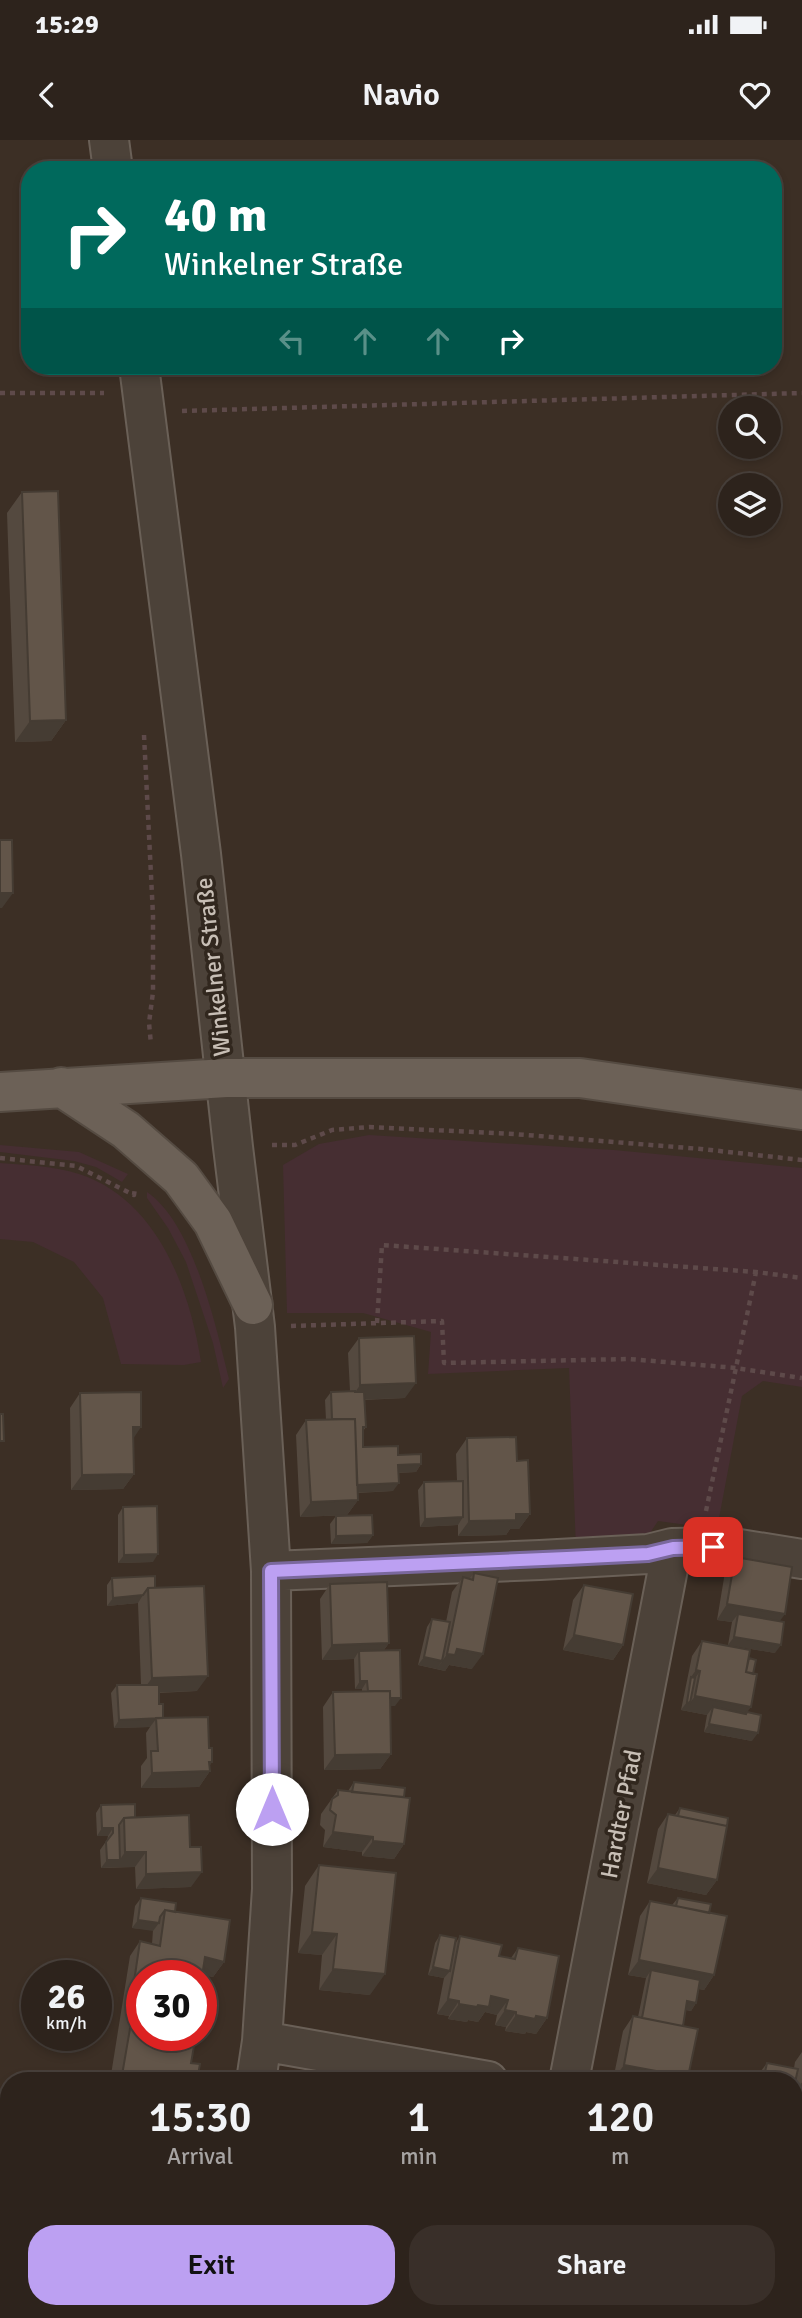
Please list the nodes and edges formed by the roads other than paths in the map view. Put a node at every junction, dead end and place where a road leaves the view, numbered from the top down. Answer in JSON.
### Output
{"nodes":[{"id":1,"x":109,"y":140,"type":"edge"},
{"id":2,"x":112,"y":161,"type":"edge"},
{"id":3,"x":140,"y":375,"type":"edge"},
{"id":4,"x":226,"y":1078,"type":"junction"},
{"id":5,"x":61,"y":1087,"type":"junction"},
{"id":6,"x":0,"y":1092,"type":"edge"},
{"id":7,"x":802,"y":1110,"type":"edge"},
{"id":8,"x":254,"y":1316,"type":"junction"},
{"id":9,"x":685,"y":1548,"type":"junction"},
{"id":10,"x":802,"y":1559,"type":"edge"},
{"id":11,"x":271,"y":1571,"type":"junction"},
{"id":12,"x":262,"y":2041,"type":"junction"},
{"id":13,"x":257,"y":2072,"type":"edge"},
{"id":14,"x":437,"y":2072,"type":"edge"},
{"id":15,"x":571,"y":2072,"type":"edge"}],
"edges":[{"from":1,"to":2,"type":"street"},
{"from":3,"to":4,"type":"street","name":"Winkelner Straße"},
{"from":4,"to":5,"type":"main road"},
{"from":4,"to":7,"type":"main road"},
{"from":4,"to":8,"type":"street","name":"Winkelner Straße"},
{"from":5,"to":6,"type":"main road"},
{"from":5,"to":8,"type":"main road"},
{"from":8,"to":11,"type":"street","name":"Winkelner Straße"},
{"from":9,"to":10,"type":"street"},
{"from":9,"to":11,"type":"street"},
{"from":9,"to":15,"type":"street","name":"Hardter Pfad"},
{"from":11,"to":12,"type":"street","name":"Winkelner Straße"},
{"from":12,"to":13,"type":"street","name":"Winkelner Straße"},
{"from":12,"to":14,"type":"street"}]}
